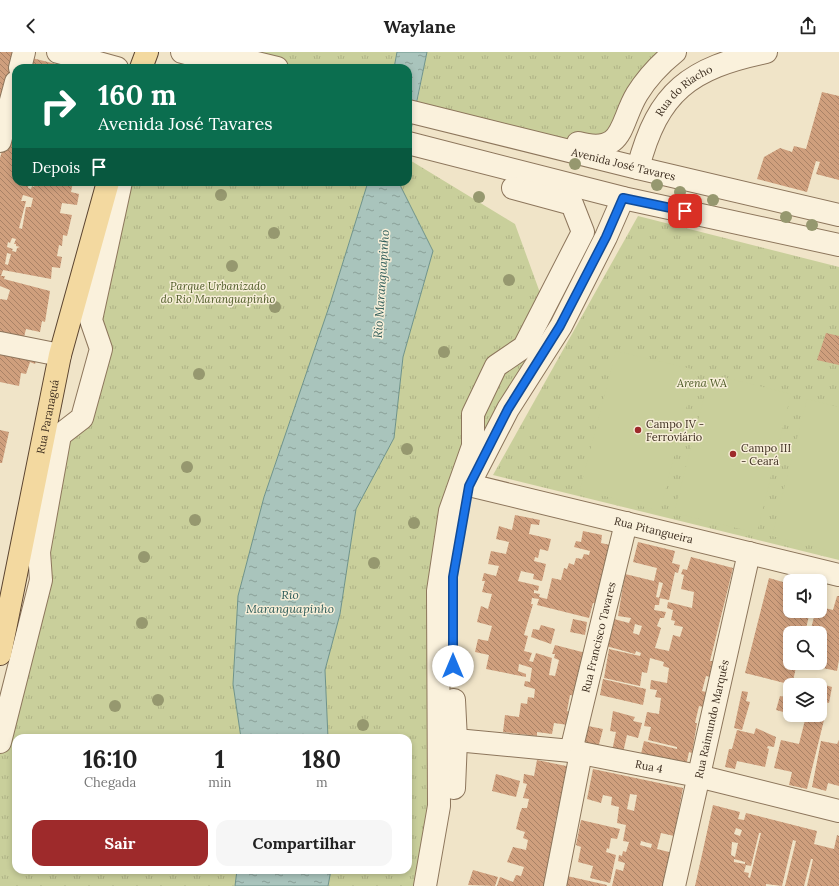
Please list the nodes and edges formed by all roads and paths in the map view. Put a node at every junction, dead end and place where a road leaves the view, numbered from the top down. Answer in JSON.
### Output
{"nodes":[{"id":1,"x":24,"y":52,"type":"edge"},
{"id":2,"x":58,"y":52,"type":"edge"},
{"id":3,"x":147,"y":52,"type":"edge"},
{"id":4,"x":182,"y":52,"type":"edge"},
{"id":5,"x":212,"y":52,"type":"edge"},
{"id":6,"x":675,"y":52,"type":"edge"},
{"id":7,"x":766,"y":52,"type":"edge"},
{"id":8,"x":21,"y":64,"type":"edge"},
{"id":9,"x":102,"y":64,"type":"edge"},
{"id":10,"x":142,"y":64,"type":"edge"},
{"id":11,"x":228,"y":64,"type":"edge"},
{"id":12,"x":260,"y":64,"type":"edge"},
{"id":13,"x":12,"y":97,"type":"edge"},
{"id":14,"x":412,"y":102,"type":"edge"},
{"id":15,"x":412,"y":112,"type":"edge"},
{"id":16,"x":474,"y":122,"type":"junction"},
{"id":17,"x":0,"y":141,"type":"edge"},
{"id":18,"x":412,"y":144,"type":"edge"},
{"id":19,"x":638,"y":168,"type":"junction"},
{"id":20,"x":107,"y":186,"type":"edge"},
{"id":21,"x":120,"y":186,"type":"edge"},
{"id":22,"x":513,"y":188,"type":"dead end"},
{"id":23,"x":623,"y":198,"type":"junction"},
{"id":24,"x":839,"y":215,"type":"edge"},
{"id":25,"x":839,"y":245,"type":"edge"},
{"id":26,"x":0,"y":343,"type":"edge"},
{"id":27,"x":60,"y":355,"type":"junction"},
{"id":28,"x":469,"y":486,"type":"junction"},
{"id":29,"x":626,"y":523,"type":"junction"},
{"id":30,"x":749,"y":553,"type":"junction"},
{"id":31,"x":839,"y":575,"type":"edge"},
{"id":32,"x":0,"y":654,"type":"edge"},
{"id":33,"x":456,"y":740,"type":"junction"},
{"id":34,"x":0,"y":742,"type":"edge"},
{"id":35,"x":576,"y":752,"type":"junction"},
{"id":36,"x":698,"y":776,"type":"junction"},
{"id":37,"x":839,"y":811,"type":"edge"},
{"id":38,"x":425,"y":886,"type":"edge"},
{"id":39,"x":440,"y":886,"type":"edge"},
{"id":40,"x":555,"y":886,"type":"edge"},
{"id":41,"x":674,"y":886,"type":"edge"}],
"edges":[{"from":1,"to":8,"type":"street"},
{"from":2,"to":9,"type":"street"},
{"from":3,"to":10,"type":"main road"},
{"from":4,"to":11,"type":"street"},
{"from":5,"to":12,"type":"street"},
{"from":6,"to":16,"type":"street"},
{"from":7,"to":19,"type":"street","name":"Rua do Riacho"},
{"from":13,"to":17,"type":"street"},
{"from":14,"to":16,"type":"street"},
{"from":15,"to":16,"type":"street","name":"Avenida José Tavares"},
{"from":16,"to":19,"type":"street","name":"Avenida José Tavares"},
{"from":18,"to":23,"type":"street"},
{"from":19,"to":24,"type":"street","name":"Avenida José Tavares"},
{"from":20,"to":27,"type":"main road","name":"Rua Paranaguá"},
{"from":21,"to":34,"type":"street"},
{"from":22,"to":38,"type":"street"},
{"from":23,"to":25,"type":"street"},
{"from":23,"to":28,"type":"street"},
{"from":26,"to":27,"type":"street"},
{"from":27,"to":32,"type":"main road","name":"Rua Paranaguá"},
{"from":28,"to":29,"type":"street","name":"Rua Pitangueira"},
{"from":28,"to":33,"type":"street"},
{"from":29,"to":30,"type":"street","name":"Rua Pitangueira"},
{"from":29,"to":35,"type":"street","name":"Rua Francisco Tavares"},
{"from":30,"to":31,"type":"street","name":"Rua Pitangueira"},
{"from":30,"to":36,"type":"street","name":"Rua Raimundo Marquês"},
{"from":33,"to":35,"type":"street","name":"Rua 4"},
{"from":33,"to":39,"type":"street"},
{"from":35,"to":36,"type":"street","name":"Rua 4"},
{"from":35,"to":40,"type":"street","name":"Rua Francisco Tavares"},
{"from":36,"to":37,"type":"street","name":"Rua 4"},
{"from":36,"to":41,"type":"street","name":"Rua Raimundo Marquês"}]}
